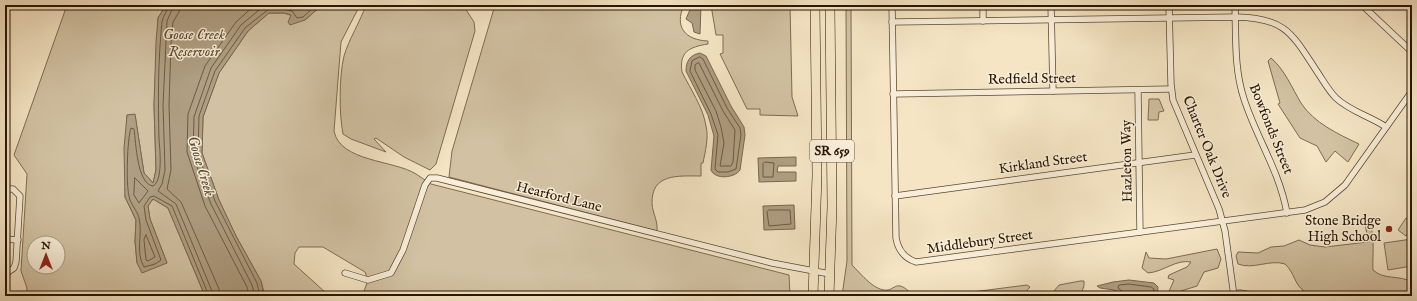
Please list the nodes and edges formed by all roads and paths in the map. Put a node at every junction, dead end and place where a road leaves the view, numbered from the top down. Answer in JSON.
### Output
{"nodes":[{"id":1,"x":815,"y":5,"type":"edge"},
{"id":2,"x":830,"y":5,"type":"edge"},
{"id":3,"x":892,"y":5,"type":"edge"},
{"id":4,"x":983,"y":5,"type":"edge"},
{"id":5,"x":1051,"y":5,"type":"edge"},
{"id":6,"x":1169,"y":5,"type":"edge"},
{"id":7,"x":1235,"y":5,"type":"edge"},
{"id":8,"x":1362,"y":5,"type":"edge"},
{"id":9,"x":1236,"y":17,"type":"junction"},
{"id":10,"x":1170,"y":18,"type":"junction"},
{"id":11,"x":1051,"y":19,"type":"junction"},
{"id":12,"x":983,"y":21,"type":"junction"},
{"id":13,"x":892,"y":22,"type":"junction"},
{"id":14,"x":1412,"y":52,"type":"edge"},
{"id":15,"x":1171,"y":89,"type":"junction"},
{"id":16,"x":1138,"y":90,"type":"junction"},
{"id":17,"x":1053,"y":91,"type":"junction"},
{"id":18,"x":1412,"y":91,"type":"edge"},
{"id":19,"x":893,"y":94,"type":"junction"},
{"id":20,"x":816,"y":120,"type":"junction"},
{"id":21,"x":1386,"y":128,"type":"junction"},
{"id":22,"x":832,"y":138,"type":"junction"},
{"id":23,"x":1196,"y":155,"type":"junction"},
{"id":24,"x":1139,"y":162,"type":"junction"},
{"id":25,"x":5,"y":189,"type":"edge"},
{"id":26,"x":895,"y":196,"type":"junction"},
{"id":27,"x":1287,"y":213,"type":"junction"},
{"id":28,"x":1222,"y":221,"type":"junction"},
{"id":29,"x":1140,"y":232,"type":"junction"},
{"id":30,"x":5,"y":239,"type":"edge"},
{"id":31,"x":18,"y":240,"type":"junction"},
{"id":32,"x":815,"y":272,"type":"junction"},
{"id":33,"x":345,"y":273,"type":"dead end"},
{"id":34,"x":5,"y":274,"type":"edge"},
{"id":35,"x":830,"y":274,"type":"junction"},
{"id":36,"x":1233,"y":295,"type":"edge"},
{"id":37,"x":813,"y":296,"type":"edge"},
{"id":38,"x":829,"y":296,"type":"edge"},
{"id":39,"x":1220,"y":296,"type":"edge"},
{"id":40,"x":1257,"y":296,"type":"edge"}],
"edges":[{"from":1,"to":20,"type":"main road","number":"SR 659"},
{"from":2,"to":22,"type":"main road","number":"SR 659"},
{"from":3,"to":13,"type":"street","name":"Middlebury Street"},
{"from":4,"to":12,"type":"street"},
{"from":5,"to":11,"type":"street"},
{"from":6,"to":10,"type":"street","name":"Charter Oak Drive"},
{"from":7,"to":9,"type":"street","name":"Bowfonds Street"},
{"from":8,"to":14,"type":"street"},
{"from":9,"to":10,"type":"street"},
{"from":9,"to":21,"type":"street"},
{"from":9,"to":27,"type":"street","name":"Bowfonds Street"},
{"from":10,"to":11,"type":"street"},
{"from":10,"to":15,"type":"street","name":"Charter Oak Drive"},
{"from":11,"to":12,"type":"street"},
{"from":11,"to":17,"type":"street"},
{"from":12,"to":13,"type":"street"},
{"from":13,"to":19,"type":"street","name":"Middlebury Street"},
{"from":15,"to":16,"type":"street","name":"Redfield Street"},
{"from":15,"to":23,"type":"street","name":"Charter Oak Drive"},
{"from":16,"to":17,"type":"street","name":"Redfield Street"},
{"from":16,"to":24,"type":"street","name":"Hazleton Way"},
{"from":17,"to":19,"type":"street","name":"Redfield Street"},
{"from":18,"to":21,"type":"street"},
{"from":19,"to":26,"type":"street","name":"Middlebury Street"},
{"from":20,"to":22,"type":"main road"},
{"from":20,"to":32,"type":"main road","number":"SR 659"},
{"from":21,"to":27,"type":"street","name":"Middlebury Street"},
{"from":22,"to":35,"type":"main road","number":"SR 659"},
{"from":23,"to":24,"type":"street","name":"Kirkland Street"},
{"from":23,"to":28,"type":"street","name":"Charter Oak Drive"},
{"from":24,"to":26,"type":"street","name":"Kirkland Street"},
{"from":24,"to":29,"type":"street","name":"Hazleton Way"},
{"from":25,"to":31,"type":"street"},
{"from":26,"to":29,"type":"street","name":"Middlebury Street"},
{"from":27,"to":28,"type":"street","name":"Middlebury Street"},
{"from":28,"to":29,"type":"street","name":"Middlebury Street"},
{"from":28,"to":36,"type":"street","name":"Charter Oak Drive"},
{"from":30,"to":31,"type":"street"},
{"from":31,"to":34,"type":"street"},
{"from":32,"to":33,"type":"street","name":"Hearford Lane"},
{"from":32,"to":35,"type":"street","name":"Hearford Lane"},
{"from":32,"to":37,"type":"main road","number":"SR 659"},
{"from":35,"to":38,"type":"main road","number":"SR 659"},
{"from":36,"to":39,"type":"street"},
{"from":36,"to":40,"type":"street"}]}
